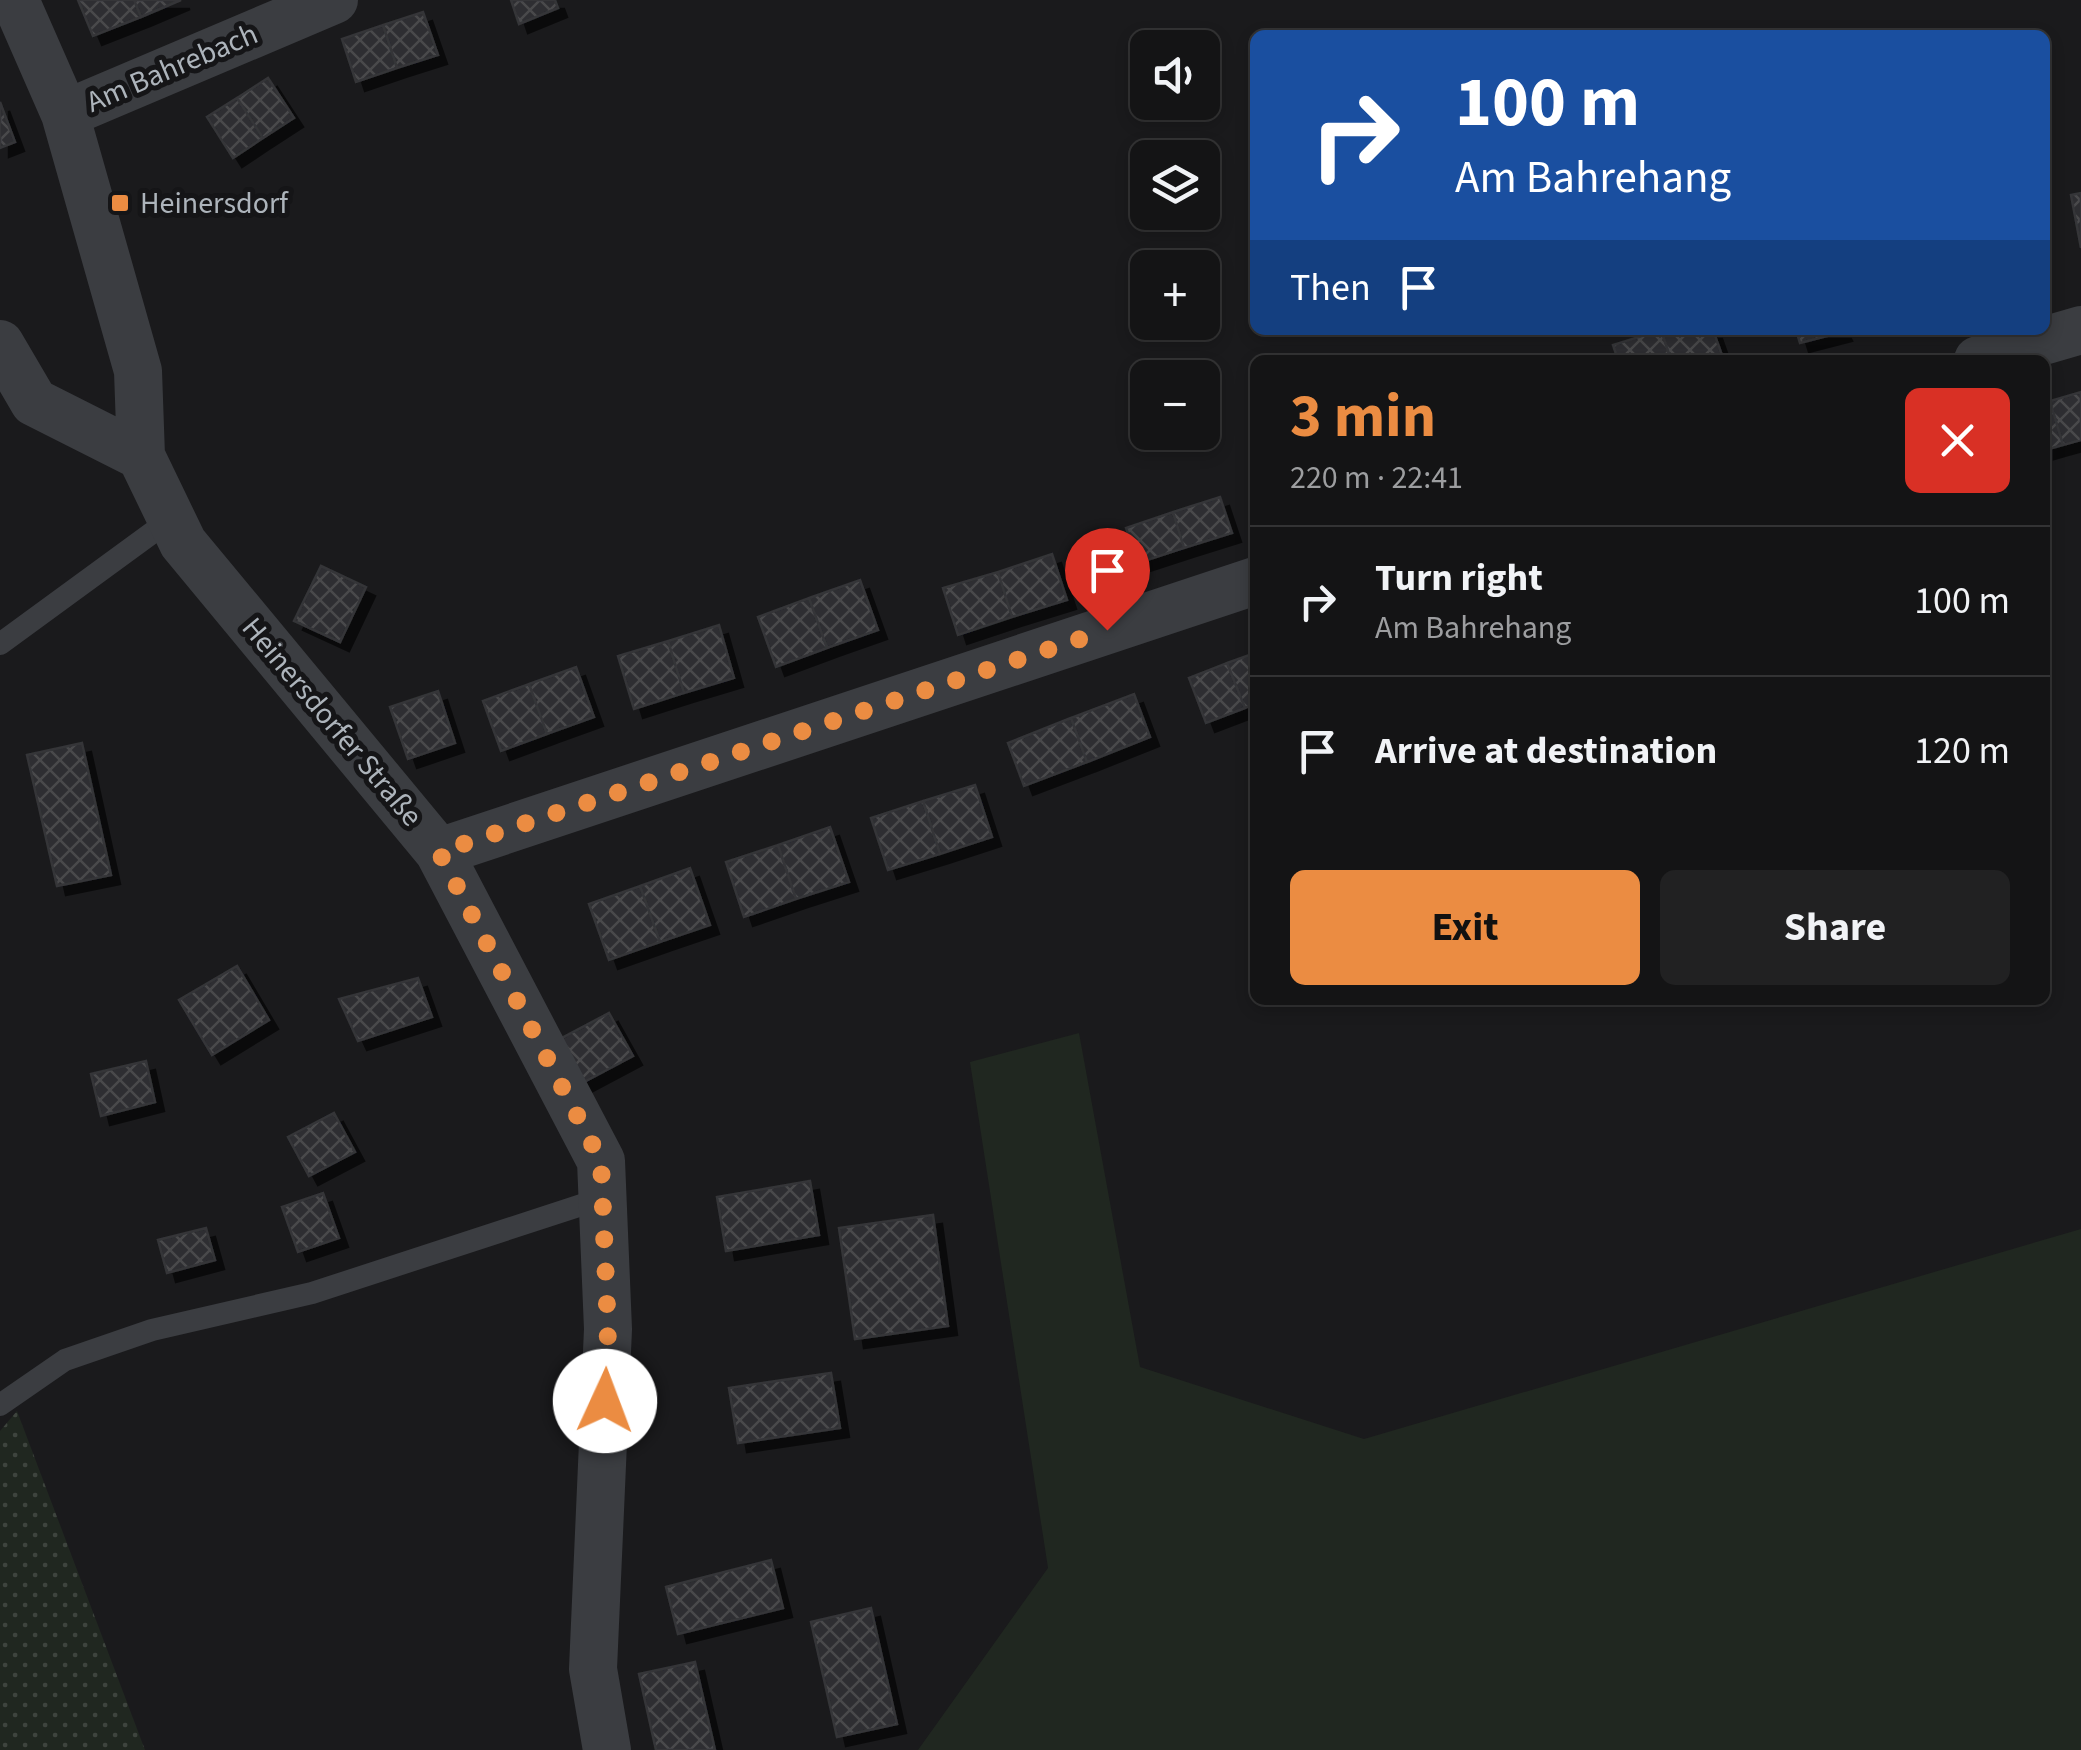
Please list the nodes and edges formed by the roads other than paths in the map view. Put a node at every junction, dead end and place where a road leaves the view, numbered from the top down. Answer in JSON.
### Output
{"nodes":[{"id":1,"x":15,"y":0,"type":"edge"},
{"id":2,"x":334,"y":0,"type":"edge"},
{"id":3,"x":65,"y":114,"type":"junction"},
{"id":4,"x":2081,"y":330,"type":"edge"},
{"id":5,"x":0,"y":344,"type":"edge"},
{"id":6,"x":1995,"y":355,"type":"edge"},
{"id":7,"x":142,"y":456,"type":"junction"},
{"id":8,"x":172,"y":519,"type":"junction"},
{"id":9,"x":1250,"y":583,"type":"edge"},
{"id":10,"x":0,"y":644,"type":"edge"},
{"id":11,"x":439,"y":852,"type":"junction"},
{"id":12,"x":603,"y":1198,"type":"junction"},
{"id":13,"x":0,"y":1405,"type":"edge"},
{"id":14,"x":607,"y":1750,"type":"edge"}],
"edges":[{"from":1,"to":3,"type":"street","name":"Heinersdorfer Straße"},
{"from":2,"to":3,"type":"street","name":"Am Bahrebach"},
{"from":3,"to":7,"type":"street","name":"Heinersdorfer Straße"},
{"from":4,"to":6,"type":"street"},
{"from":5,"to":7,"type":"street"},
{"from":7,"to":8,"type":"street","name":"Heinersdorfer Straße"},
{"from":8,"to":10,"type":"lane"},
{"from":8,"to":11,"type":"street","name":"Heinersdorfer Straße"},
{"from":9,"to":11,"type":"street"},
{"from":11,"to":12,"type":"street","name":"Heinersdorfer Straße"},
{"from":12,"to":13,"type":"lane"},
{"from":12,"to":14,"type":"street","name":"Heinersdorfer Straße"}]}
